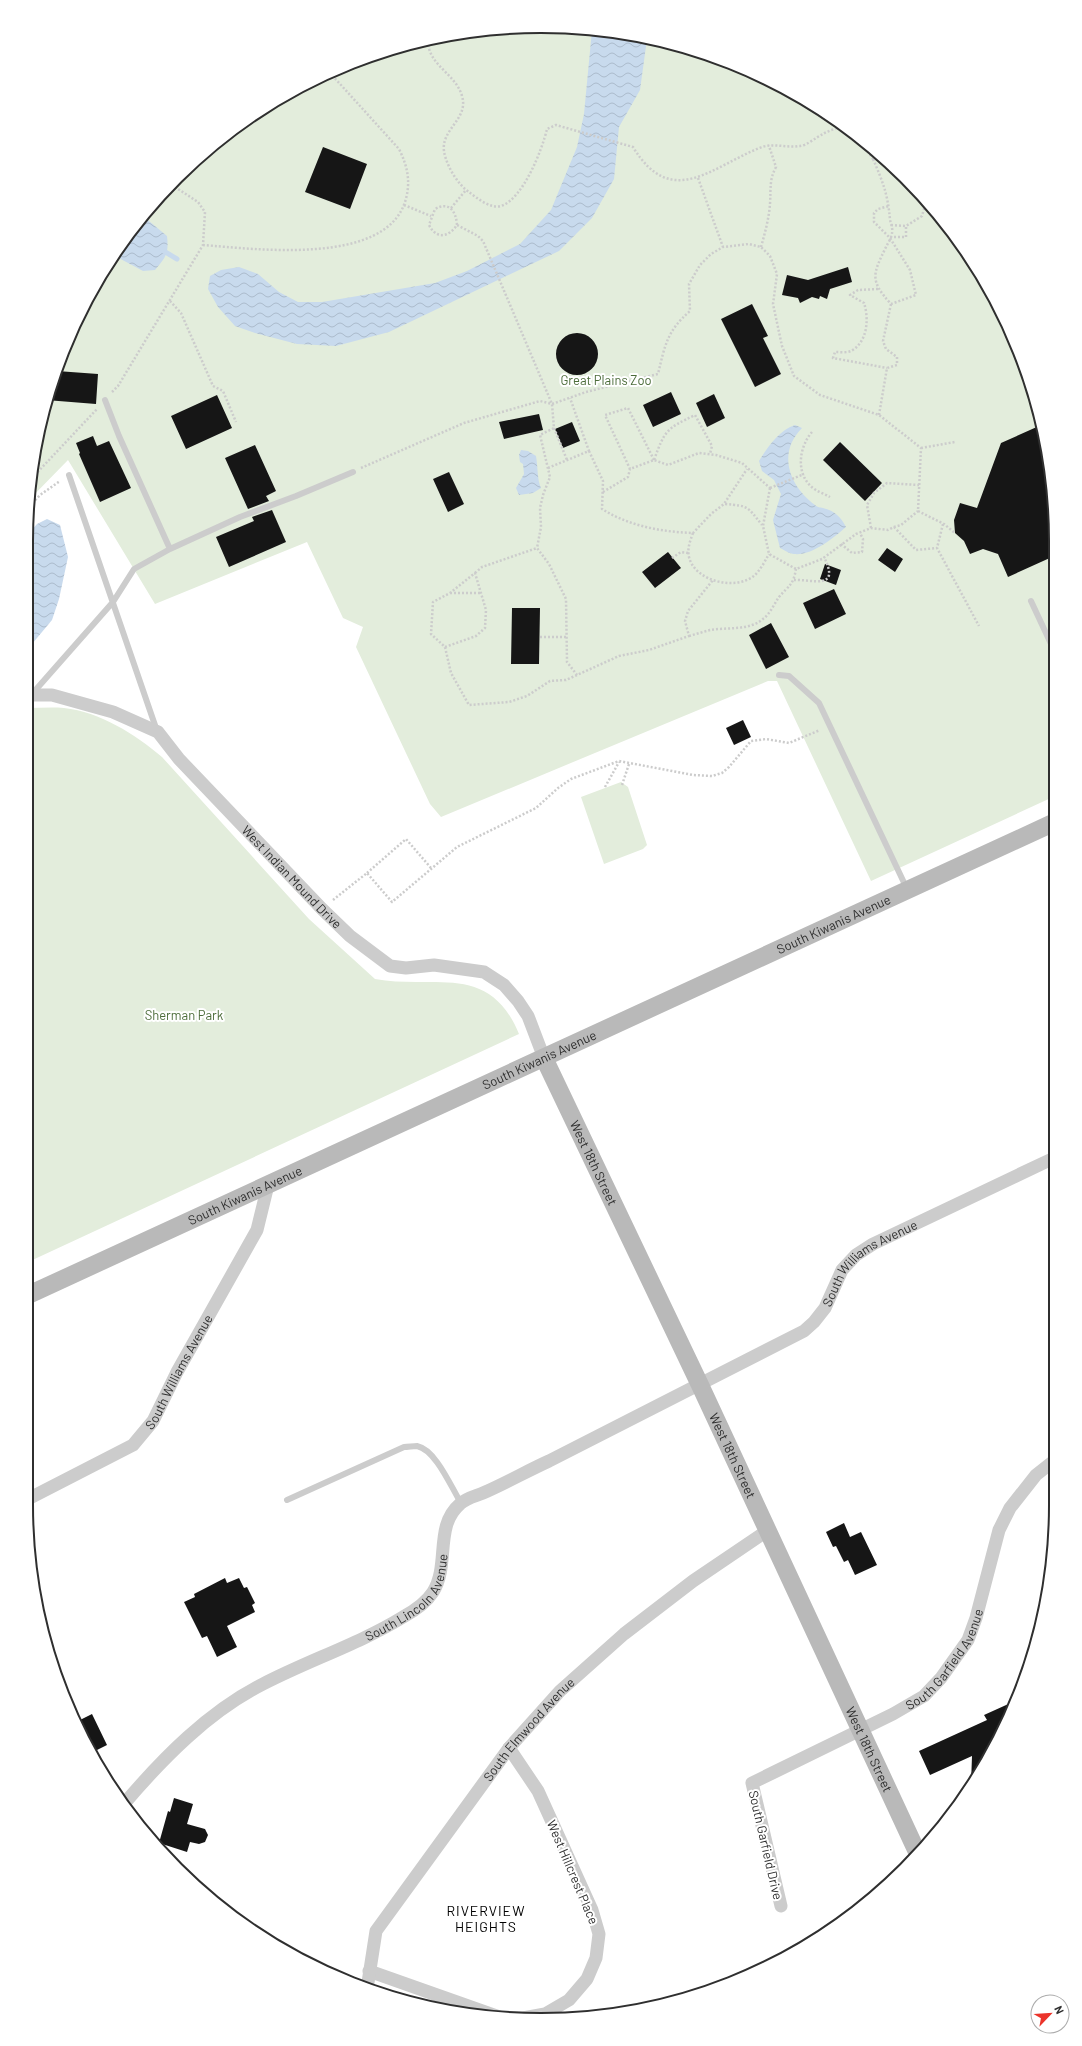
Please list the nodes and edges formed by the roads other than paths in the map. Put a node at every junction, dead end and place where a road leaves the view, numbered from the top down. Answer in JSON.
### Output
{"nodes":[{"id":1,"x":105,"y":400,"type":"road end"},
{"id":2,"x":353,"y":472,"type":"road end"},
{"id":3,"x":69,"y":475,"type":"road end"},
{"id":4,"x":170,"y":549,"type":"junction"},
{"id":5,"x":1031,"y":601,"type":"dead end"},
{"id":6,"x":113,"y":602,"type":"junction"},
{"id":7,"x":1049,"y":640,"type":"edge"},
{"id":8,"x":779,"y":675,"type":"dead end"},
{"id":9,"x":33,"y":691,"type":"edge"},
{"id":10,"x":33,"y":695,"type":"edge"},
{"id":11,"x":158,"y":732,"type":"junction"},
{"id":12,"x":1049,"y":825,"type":"edge"},
{"id":13,"x":907,"y":890,"type":"junction"},
{"id":14,"x":544,"y":1058,"type":"junction"},
{"id":15,"x":1049,"y":1160,"type":"edge"},
{"id":16,"x":268,"y":1185,"type":"junction"},
{"id":17,"x":33,"y":1293,"type":"edge"},
{"id":18,"x":700,"y":1385,"type":"junction"},
{"id":19,"x":1049,"y":1465,"type":"edge"},
{"id":20,"x":33,"y":1496,"type":"edge"},
{"id":21,"x":287,"y":1500,"type":"dead end"},
{"id":22,"x":460,"y":1503,"type":"junction"},
{"id":23,"x":767,"y":1531,"type":"junction"},
{"id":24,"x":860,"y":1730,"type":"junction"},
{"id":25,"x":509,"y":1748,"type":"junction"},
{"id":26,"x":752,"y":1783,"type":"joint"},
{"id":27,"x":128,"y":1800,"type":"edge"},
{"id":28,"x":915,"y":1848,"type":"edge"},
{"id":29,"x":781,"y":1906,"type":"dead end"},
{"id":30,"x":369,"y":1970,"type":"junction"},
{"id":31,"x":368,"y":1982,"type":"edge"},
{"id":32,"x":479,"y":2009,"type":"edge"},
{"id":33,"x":547,"y":2013,"type":"edge"}],
"edges":[{"from":1,"to":4,"type":"lane"},
{"from":2,"to":4,"type":"lane"},
{"from":3,"to":6,"type":"lane"},
{"from":4,"to":6,"type":"lane"},
{"from":5,"to":7,"type":"lane"},
{"from":6,"to":9,"type":"lane"},
{"from":6,"to":11,"type":"lane"},
{"from":8,"to":13,"type":"lane"},
{"from":10,"to":11,"type":"street","name":"West Indian Mound Drive"},
{"from":11,"to":14,"type":"street","name":"West Indian Mound Drive"},
{"from":12,"to":13,"type":"main road","name":"South Kiwanis Avenue"},
{"from":13,"to":14,"type":"main road","name":"South Kiwanis Avenue"},
{"from":14,"to":16,"type":"main road","name":"South Kiwanis Avenue"},
{"from":14,"to":18,"type":"main road","name":"West 18th Street"},
{"from":15,"to":18,"type":"street","name":"South Williams Avenue"},
{"from":16,"to":17,"type":"main road","name":"South Kiwanis Avenue"},
{"from":16,"to":20,"type":"street","name":"South Williams Avenue"},
{"from":18,"to":22,"type":"street","name":"South Lincoln Avenue"},
{"from":18,"to":23,"type":"main road","name":"West 18th Street"},
{"from":19,"to":24,"type":"street","name":"South Garfield Avenue"},
{"from":21,"to":22,"type":"lane"},
{"from":22,"to":27,"type":"street","name":"South Lincoln Avenue"},
{"from":23,"to":24,"type":"main road","name":"West 18th Street"},
{"from":23,"to":25,"type":"street","name":"South Elmwood Avenue"},
{"from":24,"to":26,"type":"street","name":"South Garfield Avenue"},
{"from":24,"to":28,"type":"main road","name":"West 18th Street"},
{"from":25,"to":30,"type":"street","name":"South Elmwood Avenue"},
{"from":25,"to":33,"type":"street","name":"West Hillcrest Place"},
{"from":26,"to":29,"type":"street","name":"South Garfield Drive"},
{"from":30,"to":31,"type":"street","name":"South Elmwood Avenue"},
{"from":30,"to":32,"type":"street","name":"West Hillcrest Place"}]}
